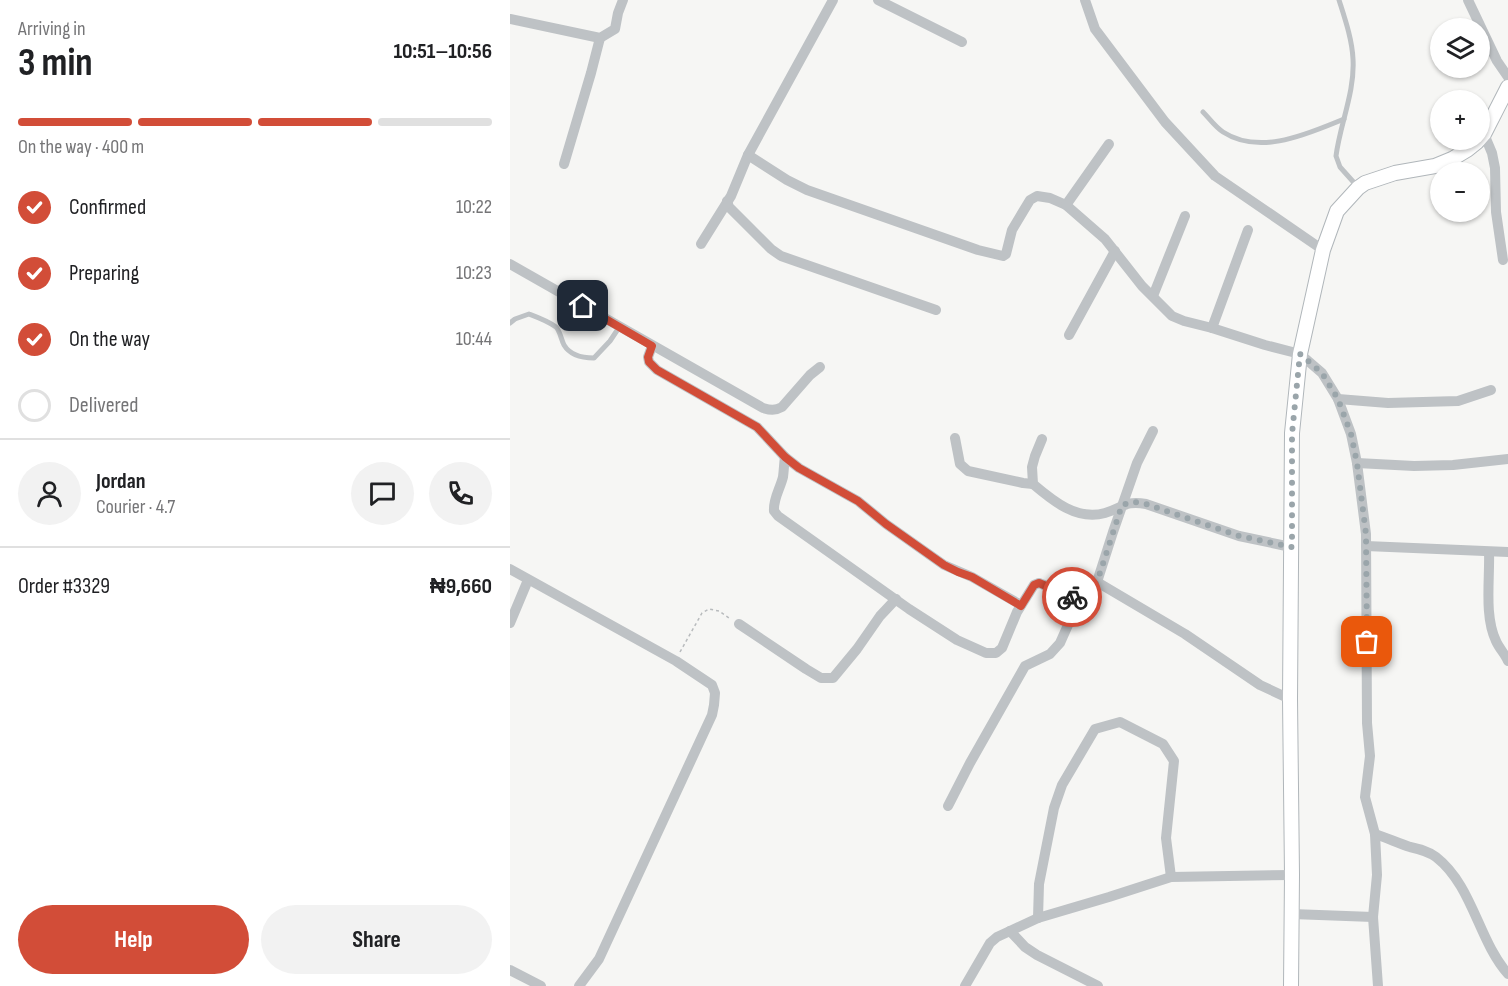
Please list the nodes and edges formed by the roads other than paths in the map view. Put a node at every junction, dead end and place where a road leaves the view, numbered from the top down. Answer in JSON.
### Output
{"nodes":[{"id":1,"x":623,"y":0,"type":"edge"},
{"id":2,"x":833,"y":0,"type":"edge"},
{"id":3,"x":878,"y":0,"type":"edge"},
{"id":4,"x":1085,"y":0,"type":"edge"},
{"id":5,"x":1339,"y":0,"type":"edge"},
{"id":6,"x":1468,"y":0,"type":"edge"},
{"id":7,"x":510,"y":19,"type":"edge"},
{"id":8,"x":600,"y":38,"type":"junction"},
{"id":9,"x":962,"y":42,"type":"dead end"},
{"id":10,"x":1508,"y":77,"type":"edge"},
{"id":11,"x":1508,"y":87,"type":"edge"},
{"id":12,"x":1203,"y":112,"type":"dead end"},
{"id":13,"x":1344,"y":119,"type":"junction"},
{"id":14,"x":1490,"y":122,"type":"edge"},
{"id":15,"x":1109,"y":144,"type":"dead end"},
{"id":16,"x":1490,"y":148,"type":"edge"},
{"id":17,"x":1467,"y":150,"type":"edge"},
{"id":18,"x":748,"y":154,"type":"junction"},
{"id":19,"x":564,"y":164,"type":"dead end"},
{"id":20,"x":1358,"y":188,"type":"junction"},
{"id":21,"x":728,"y":201,"type":"junction"},
{"id":22,"x":1066,"y":205,"type":"junction"},
{"id":23,"x":1185,"y":216,"type":"dead end"},
{"id":24,"x":1248,"y":230,"type":"dead end"},
{"id":25,"x":701,"y":244,"type":"dead end"},
{"id":26,"x":1323,"y":250,"type":"junction"},
{"id":27,"x":1115,"y":251,"type":"junction"},
{"id":28,"x":1503,"y":260,"type":"dead end"},
{"id":29,"x":510,"y":264,"type":"edge"},
{"id":30,"x":1153,"y":296,"type":"junction"},
{"id":31,"x":936,"y":310,"type":"dead end"},
{"id":32,"x":510,"y":323,"type":"edge"},
{"id":33,"x":620,"y":326,"type":"junction"},
{"id":34,"x":1212,"y":328,"type":"junction"},
{"id":35,"x":1069,"y":335,"type":"dead end"},
{"id":36,"x":652,"y":346,"type":"junction"},
{"id":37,"x":1300,"y":354,"type":"junction"},
{"id":38,"x":820,"y":367,"type":"dead end"},
{"id":39,"x":1491,"y":390,"type":"dead end"},
{"id":40,"x":1338,"y":399,"type":"junction"},
{"id":41,"x":1153,"y":431,"type":"dead end"},
{"id":42,"x":955,"y":438,"type":"dead end"},
{"id":43,"x":1042,"y":439,"type":"dead end"},
{"id":44,"x":785,"y":457,"type":"junction"},
{"id":45,"x":1508,"y":459,"type":"edge"},
{"id":46,"x":1357,"y":463,"type":"junction"},
{"id":47,"x":1033,"y":484,"type":"junction"},
{"id":48,"x":1122,"y":505,"type":"junction"},
{"id":49,"x":1366,"y":546,"type":"junction"},
{"id":50,"x":1292,"y":547,"type":"junction"},
{"id":51,"x":1489,"y":552,"type":"junction"},
{"id":52,"x":1508,"y":552,"type":"edge"},
{"id":53,"x":510,"y":569,"type":"edge"},
{"id":54,"x":528,"y":580,"type":"junction"},
{"id":55,"x":1097,"y":582,"type":"junction"},
{"id":56,"x":896,"y":599,"type":"junction"},
{"id":57,"x":1083,"y":600,"type":"junction"},
{"id":58,"x":1021,"y":606,"type":"junction"},
{"id":59,"x":510,"y":623,"type":"edge"},
{"id":60,"x":739,"y":624,"type":"road end"},
{"id":61,"x":1508,"y":661,"type":"edge"},
{"id":62,"x":1290,"y":699,"type":"junction"},
{"id":63,"x":948,"y":806,"type":"dead end"},
{"id":64,"x":1375,"y":834,"type":"junction"},
{"id":65,"x":1292,"y":875,"type":"junction"},
{"id":66,"x":1171,"y":877,"type":"junction"},
{"id":67,"x":1292,"y":914,"type":"junction"},
{"id":68,"x":1373,"y":917,"type":"junction"},
{"id":69,"x":1038,"y":918,"type":"junction"},
{"id":70,"x":1010,"y":931,"type":"junction"},
{"id":71,"x":510,"y":970,"type":"edge"},
{"id":72,"x":1508,"y":974,"type":"edge"},
{"id":73,"x":541,"y":986,"type":"edge"},
{"id":74,"x":579,"y":986,"type":"edge"},
{"id":75,"x":965,"y":986,"type":"edge"},
{"id":76,"x":1098,"y":986,"type":"edge"},
{"id":77,"x":1291,"y":986,"type":"edge"},
{"id":78,"x":1378,"y":986,"type":"edge"}],
"edges":[{"from":1,"to":8,"type":"street"},
{"from":2,"to":18,"type":"street"},
{"from":3,"to":9,"type":"street"},
{"from":4,"to":26,"type":"street"},
{"from":5,"to":13,"type":"lane"},
{"from":6,"to":10,"type":"street"},
{"from":7,"to":8,"type":"street"},
{"from":8,"to":19,"type":"street"},
{"from":11,"to":14,"type":"street"},
{"from":12,"to":13,"type":"lane"},
{"from":13,"to":20,"type":"lane"},
{"from":15,"to":22,"type":"street"},
{"from":16,"to":28,"type":"street"},
{"from":17,"to":20,"type":"street"},
{"from":18,"to":21,"type":"street"},
{"from":18,"to":22,"type":"street"},
{"from":20,"to":26,"type":"street"},
{"from":21,"to":25,"type":"street"},
{"from":21,"to":31,"type":"street"},
{"from":22,"to":27,"type":"street"},
{"from":23,"to":30,"type":"street"},
{"from":24,"to":34,"type":"street"},
{"from":26,"to":37,"type":"street"},
{"from":27,"to":30,"type":"street"},
{"from":27,"to":35,"type":"street"},
{"from":29,"to":33,"type":"street"},
{"from":30,"to":34,"type":"street"},
{"from":32,"to":33,"type":"lane"},
{"from":33,"to":36,"type":"street"},
{"from":34,"to":37,"type":"street"},
{"from":36,"to":38,"type":"street"},
{"from":36,"to":44,"type":"street"},
{"from":37,"to":40,"type":"street"},
{"from":37,"to":50,"type":"street"},
{"from":39,"to":40,"type":"street"},
{"from":40,"to":46,"type":"street"},
{"from":41,"to":48,"type":"street"},
{"from":42,"to":47,"type":"street"},
{"from":43,"to":47,"type":"street"},
{"from":44,"to":56,"type":"street"},
{"from":44,"to":58,"type":"street"},
{"from":45,"to":46,"type":"street"},
{"from":46,"to":49,"type":"street"},
{"from":47,"to":48,"type":"street"},
{"from":48,"to":50,"type":"street"},
{"from":48,"to":55,"type":"street"},
{"from":49,"to":51,"type":"street"},
{"from":49,"to":64,"type":"street"},
{"from":50,"to":62,"type":"street"},
{"from":51,"to":52,"type":"street"},
{"from":51,"to":61,"type":"street"},
{"from":53,"to":54,"type":"street"},
{"from":54,"to":59,"type":"street"},
{"from":54,"to":74,"type":"street"},
{"from":55,"to":57,"type":"street"},
{"from":55,"to":62,"type":"street"},
{"from":56,"to":58,"type":"street"},
{"from":56,"to":60,"type":"street"},
{"from":57,"to":58,"type":"street"},
{"from":57,"to":63,"type":"street"},
{"from":62,"to":65,"type":"street"},
{"from":64,"to":68,"type":"street"},
{"from":64,"to":72,"type":"street"},
{"from":65,"to":66,"type":"street"},
{"from":65,"to":67,"type":"street"},
{"from":66,"to":69,"type":"street"},
{"from":66,"to":69,"type":"street"},
{"from":67,"to":68,"type":"street"},
{"from":67,"to":77,"type":"street"},
{"from":68,"to":78,"type":"street"},
{"from":69,"to":70,"type":"street"},
{"from":70,"to":75,"type":"street"},
{"from":70,"to":76,"type":"street"},
{"from":71,"to":73,"type":"street"}]}
